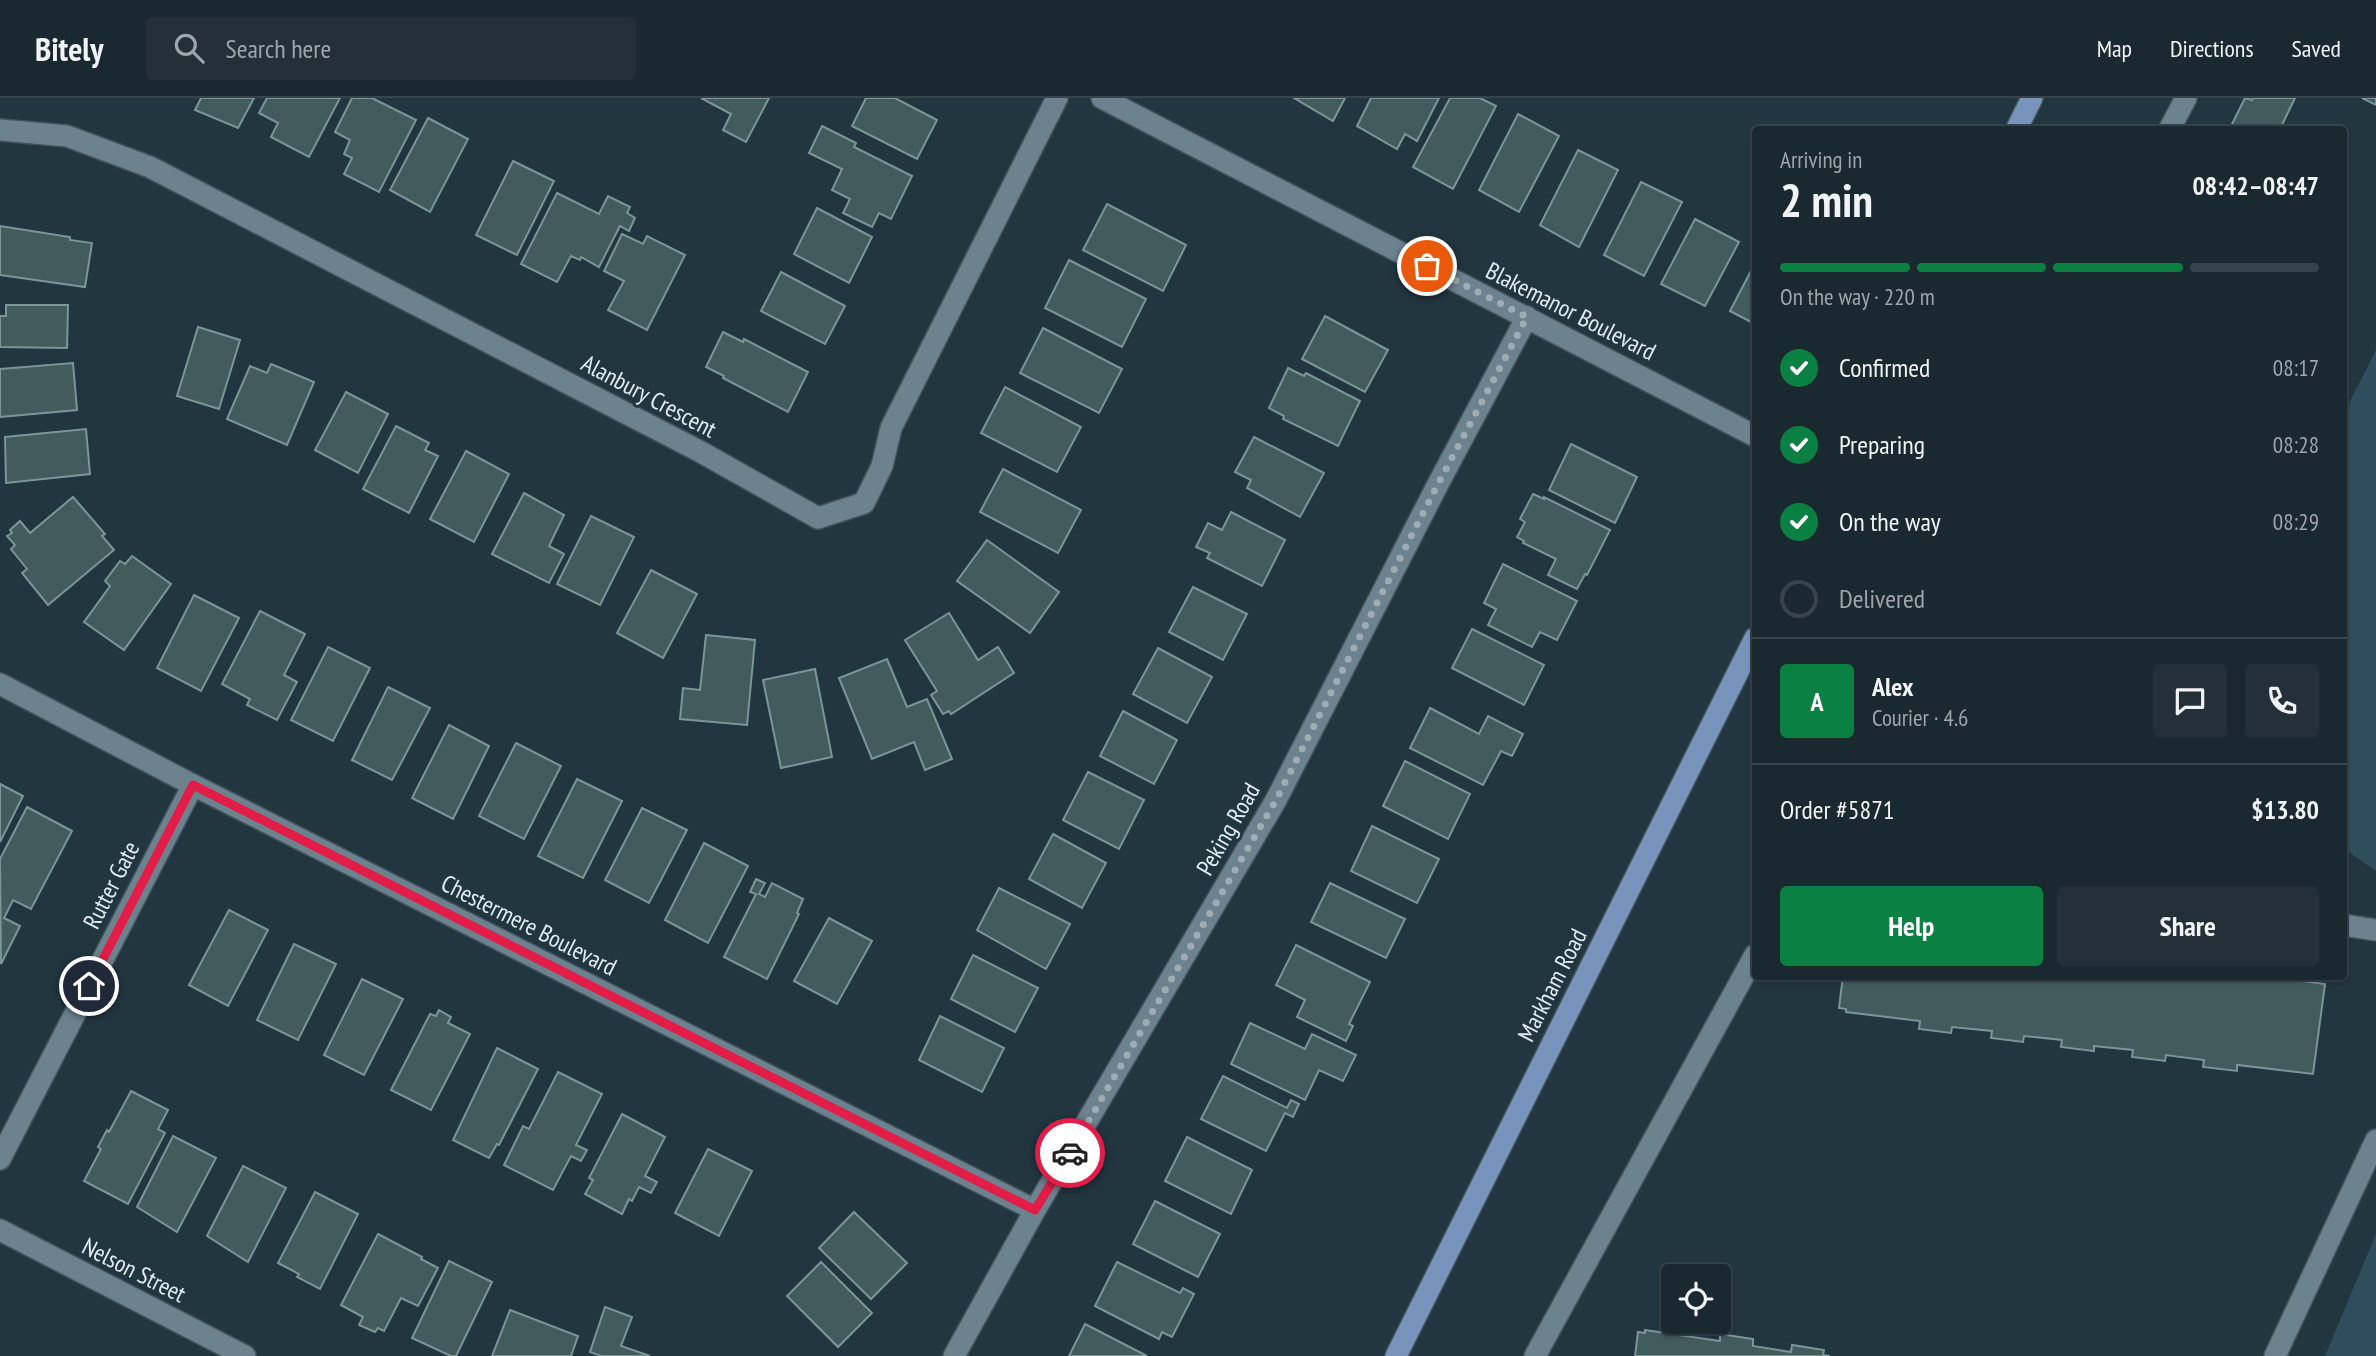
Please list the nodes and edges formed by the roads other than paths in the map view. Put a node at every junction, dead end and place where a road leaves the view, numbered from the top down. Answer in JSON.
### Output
{"nodes":[{"id":1,"x":1057,"y":98,"type":"edge"},
{"id":2,"x":1102,"y":98,"type":"edge"},
{"id":3,"x":2032,"y":98,"type":"edge"},
{"id":4,"x":2186,"y":98,"type":"edge"},
{"id":5,"x":2017,"y":126,"type":"edge"},
{"id":6,"x":2171,"y":126,"type":"edge"},
{"id":7,"x":0,"y":130,"type":"edge"},
{"id":8,"x":1527,"y":317,"type":"junction"},
{"id":9,"x":1752,"y":434,"type":"edge"},
{"id":10,"x":1752,"y":644,"type":"edge"},
{"id":11,"x":0,"y":684,"type":"edge"},
{"id":12,"x":193,"y":785,"type":"junction"},
{"id":13,"x":2347,"y":926,"type":"edge"},
{"id":14,"x":2376,"y":930,"type":"edge"},
{"id":15,"x":1752,"y":961,"type":"edge"},
{"id":16,"x":2376,"y":1140,"type":"edge"},
{"id":17,"x":0,"y":1158,"type":"edge"},
{"id":18,"x":1035,"y":1210,"type":"junction"},
{"id":19,"x":0,"y":1230,"type":"edge"},
{"id":20,"x":245,"y":1356,"type":"edge"},
{"id":21,"x":954,"y":1356,"type":"edge"},
{"id":22,"x":1396,"y":1356,"type":"edge"},
{"id":23,"x":1535,"y":1356,"type":"edge"},
{"id":24,"x":2275,"y":1356,"type":"edge"}],
"edges":[{"from":1,"to":7,"type":"street","name":"Alanbury Crescent"},
{"from":2,"to":8,"type":"street","name":"Blakemanor Boulevard"},
{"from":3,"to":5,"type":"main road"},
{"from":4,"to":6,"type":"street"},
{"from":8,"to":9,"type":"street","name":"Blakemanor Boulevard"},
{"from":8,"to":18,"type":"street","name":"Peking Road"},
{"from":10,"to":22,"type":"main road","name":"Markham Road"},
{"from":11,"to":12,"type":"street","name":"Chestermere Boulevard"},
{"from":12,"to":17,"type":"street","name":"Rutter Gate"},
{"from":12,"to":18,"type":"street","name":"Chestermere Boulevard"},
{"from":13,"to":14,"type":"street"},
{"from":15,"to":23,"type":"street"},
{"from":16,"to":24,"type":"street"},
{"from":18,"to":21,"type":"street","name":"Peking Road"},
{"from":19,"to":20,"type":"street","name":"Nelson Street"}]}
